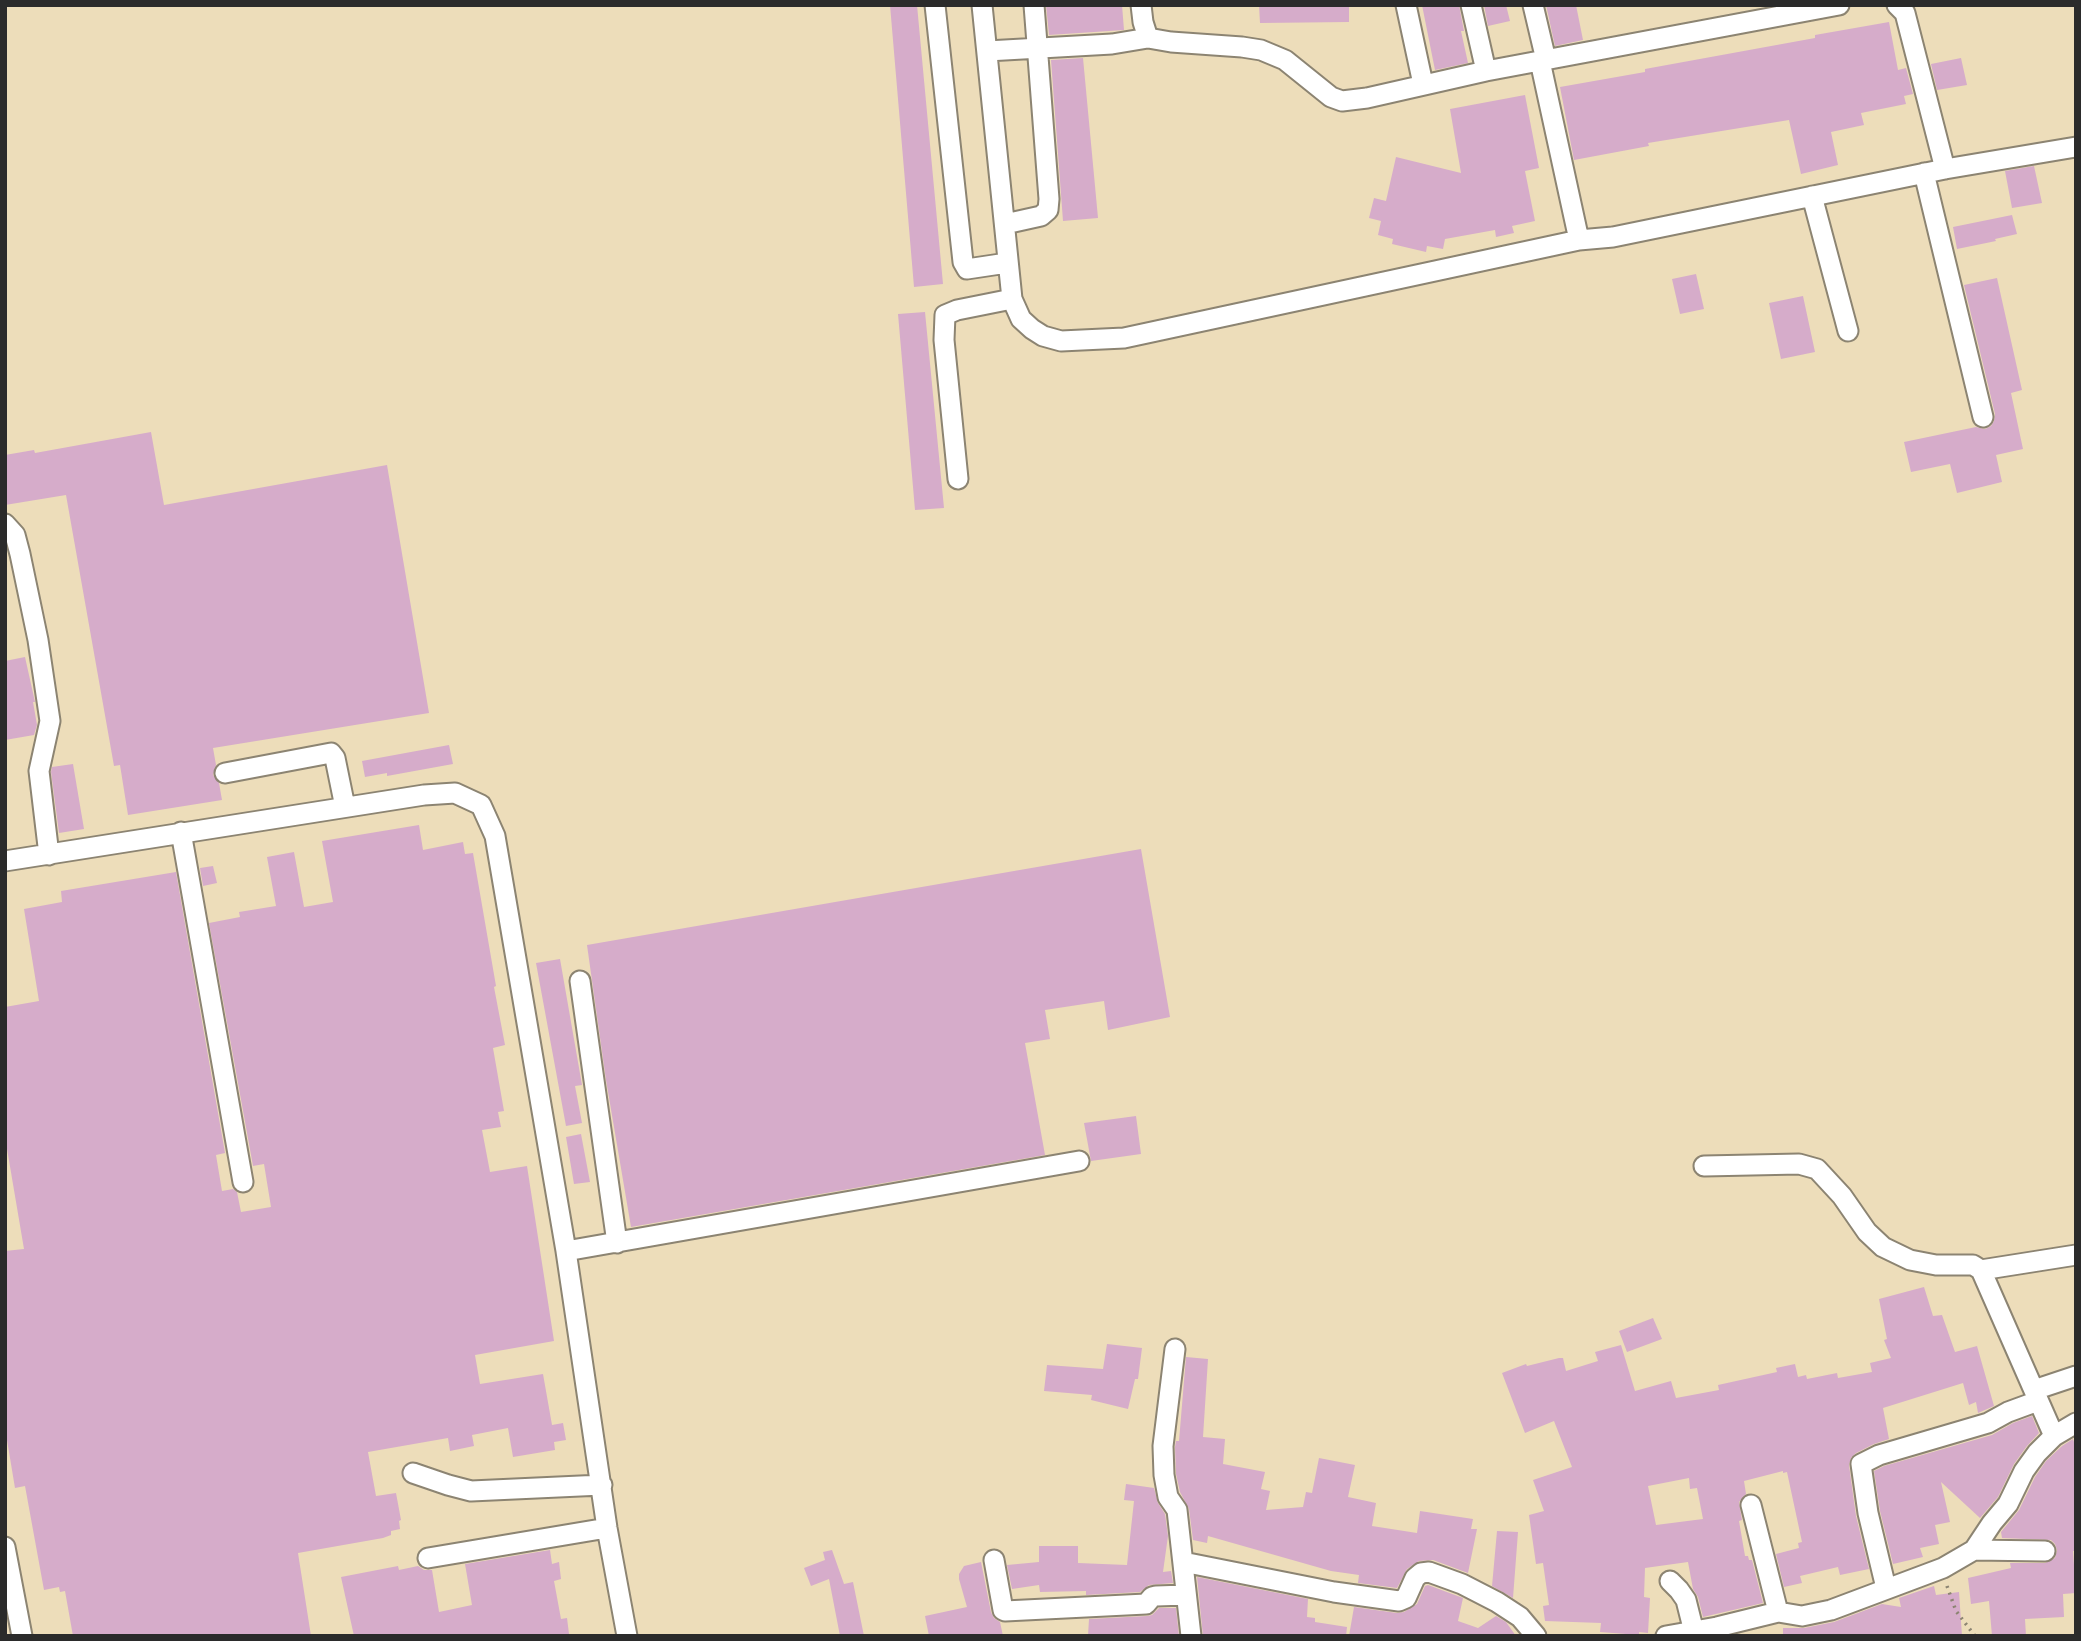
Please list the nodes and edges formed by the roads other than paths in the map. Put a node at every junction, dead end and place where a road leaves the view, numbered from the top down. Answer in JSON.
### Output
{"nodes":[{"id":1,"x":935,"y":5,"type":"edge"},
{"id":2,"x":982,"y":5,"type":"edge"},
{"id":3,"x":1034,"y":5,"type":"edge"},
{"id":4,"x":1141,"y":5,"type":"edge"},
{"id":5,"x":1406,"y":5,"type":"edge"},
{"id":6,"x":1471,"y":5,"type":"edge"},
{"id":7,"x":1533,"y":5,"type":"edge"},
{"id":8,"x":1839,"y":5,"type":"edge"},
{"id":9,"x":1897,"y":5,"type":"edge"},
{"id":10,"x":1148,"y":38,"type":"junction"},
{"id":11,"x":1038,"y":49,"type":"junction"},
{"id":12,"x":987,"y":51,"type":"junction"},
{"id":13,"x":1543,"y":60,"type":"junction"},
{"id":14,"x":1486,"y":71,"type":"junction"},
{"id":15,"x":1423,"y":84,"type":"junction"},
{"id":16,"x":2076,"y":147,"type":"edge"},
{"id":17,"x":1945,"y":169,"type":"junction"},
{"id":18,"x":1924,"y":173,"type":"junction"},
{"id":19,"x":1812,"y":196,"type":"junction"},
{"id":20,"x":1004,"y":225,"type":"junction"},
{"id":21,"x":1579,"y":240,"type":"junction"},
{"id":22,"x":1007,"y":262,"type":"junction"},
{"id":23,"x":1012,"y":299,"type":"junction"},
{"id":24,"x":1848,"y":331,"type":"dead end"},
{"id":25,"x":1983,"y":417,"type":"dead end"},
{"id":26,"x":958,"y":479,"type":"dead end"},
{"id":27,"x":5,"y":524,"type":"edge"},
{"id":28,"x":225,"y":773,"type":"dead end"},
{"id":29,"x":345,"y":807,"type":"junction"},
{"id":30,"x":181,"y":832,"type":"junction"},
{"id":31,"x":48,"y":855,"type":"junction"},
{"id":32,"x":5,"y":861,"type":"edge"},
{"id":33,"x":580,"y":981,"type":"dead end"},
{"id":34,"x":1079,"y":1161,"type":"dead end"},
{"id":35,"x":1704,"y":1166,"type":"dead end"},
{"id":36,"x":243,"y":1182,"type":"dead end"},
{"id":37,"x":617,"y":1243,"type":"junction"},
{"id":38,"x":566,"y":1251,"type":"junction"},
{"id":39,"x":2076,"y":1255,"type":"edge"},
{"id":40,"x":1981,"y":1270,"type":"junction"},
{"id":41,"x":1175,"y":1349,"type":"dead end"},
{"id":42,"x":2076,"y":1376,"type":"edge"},
{"id":43,"x":2036,"y":1395,"type":"junction"},
{"id":44,"x":2076,"y":1423,"type":"edge"},
{"id":45,"x":2054,"y":1436,"type":"junction"},
{"id":46,"x":414,"y":1473,"type":"dead end"},
{"id":47,"x":602,"y":1485,"type":"junction"},
{"id":48,"x":1751,"y":1505,"type":"dead end"},
{"id":49,"x":607,"y":1528,"type":"junction"},
{"id":50,"x":5,"y":1547,"type":"edge"},
{"id":51,"x":1974,"y":1550,"type":"junction"},
{"id":52,"x":2045,"y":1551,"type":"dead end"},
{"id":53,"x":428,"y":1558,"type":"dead end"},
{"id":54,"x":994,"y":1560,"type":"dead end"},
{"id":55,"x":1183,"y":1562,"type":"junction"},
{"id":56,"x":1670,"y":1581,"type":"dead end"},
{"id":57,"x":1886,"y":1588,"type":"junction"},
{"id":58,"x":1186,"y":1595,"type":"junction"},
{"id":59,"x":1778,"y":1612,"type":"junction"},
{"id":60,"x":16,"y":1631,"type":"edge"},
{"id":61,"x":1694,"y":1632,"type":"junction"},
{"id":62,"x":627,"y":1636,"type":"edge"},
{"id":63,"x":1191,"y":1636,"type":"edge"},
{"id":64,"x":1536,"y":1636,"type":"edge"},
{"id":65,"x":1666,"y":1636,"type":"edge"}],
"edges":[{"from":1,"to":22,"type":"street"},
{"from":2,"to":12,"type":"street"},
{"from":3,"to":11,"type":"street"},
{"from":4,"to":10,"type":"street"},
{"from":5,"to":15,"type":"street"},
{"from":6,"to":14,"type":"street"},
{"from":7,"to":13,"type":"street"},
{"from":8,"to":13,"type":"street"},
{"from":9,"to":17,"type":"street"},
{"from":10,"to":11,"type":"street"},
{"from":10,"to":15,"type":"street"},
{"from":11,"to":12,"type":"street"},
{"from":11,"to":20,"type":"street"},
{"from":12,"to":20,"type":"street"},
{"from":13,"to":14,"type":"street"},
{"from":13,"to":21,"type":"street"},
{"from":14,"to":15,"type":"street"},
{"from":16,"to":17,"type":"street"},
{"from":17,"to":18,"type":"street"},
{"from":18,"to":19,"type":"street"},
{"from":18,"to":25,"type":"street"},
{"from":19,"to":21,"type":"street"},
{"from":19,"to":24,"type":"street"},
{"from":20,"to":22,"type":"street"},
{"from":21,"to":23,"type":"street"},
{"from":22,"to":23,"type":"street"},
{"from":23,"to":26,"type":"street"},
{"from":27,"to":31,"type":"street"},
{"from":28,"to":29,"type":"street"},
{"from":29,"to":30,"type":"street"},
{"from":29,"to":38,"type":"street"},
{"from":30,"to":31,"type":"street"},
{"from":30,"to":36,"type":"street"},
{"from":31,"to":32,"type":"street"},
{"from":33,"to":37,"type":"street"},
{"from":34,"to":37,"type":"street"},
{"from":35,"to":40,"type":"street"},
{"from":37,"to":38,"type":"street"},
{"from":38,"to":47,"type":"street"},
{"from":39,"to":40,"type":"street"},
{"from":40,"to":43,"type":"street"},
{"from":41,"to":55,"type":"street"},
{"from":42,"to":43,"type":"street"},
{"from":43,"to":45,"type":"street"},
{"from":43,"to":57,"type":"street"},
{"from":44,"to":45,"type":"street"},
{"from":45,"to":51,"type":"street"},
{"from":46,"to":47,"type":"street"},
{"from":47,"to":49,"type":"street"},
{"from":48,"to":59,"type":"street"},
{"from":49,"to":53,"type":"street"},
{"from":49,"to":62,"type":"street"},
{"from":50,"to":60,"type":"street"},
{"from":51,"to":52,"type":"street"},
{"from":51,"to":57,"type":"street"},
{"from":54,"to":58,"type":"street"},
{"from":55,"to":58,"type":"street"},
{"from":55,"to":64,"type":"street"},
{"from":56,"to":61,"type":"street"},
{"from":57,"to":59,"type":"street"},
{"from":58,"to":63,"type":"street"},
{"from":59,"to":61,"type":"street"},
{"from":61,"to":65,"type":"street"}]}
